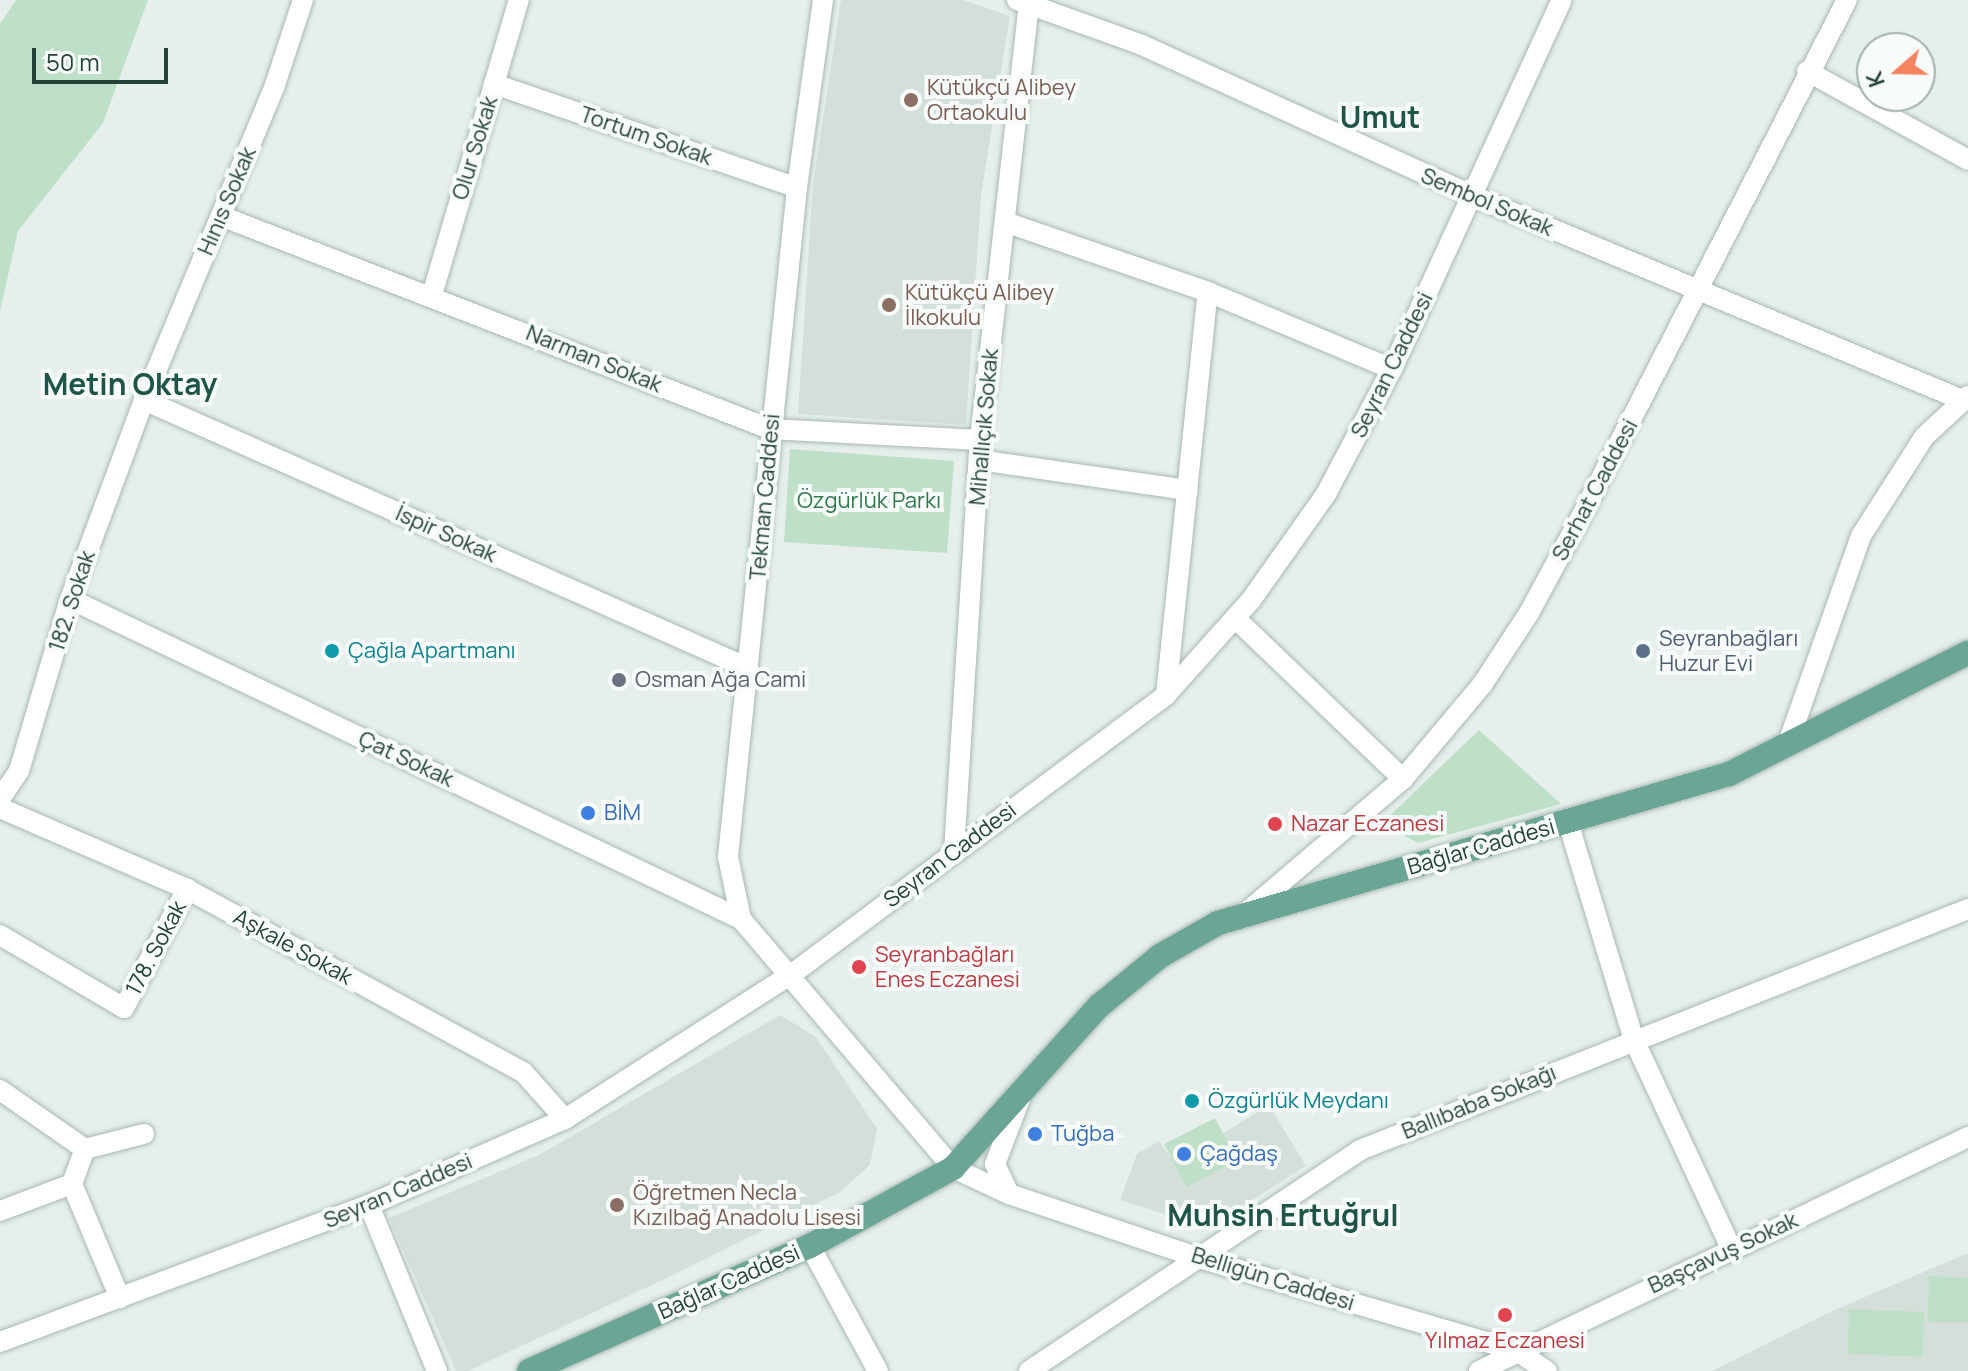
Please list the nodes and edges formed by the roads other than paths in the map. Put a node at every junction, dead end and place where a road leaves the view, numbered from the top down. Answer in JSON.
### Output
{"nodes":[{"id":1,"x":303,"y":0,"type":"edge"},
{"id":2,"x":519,"y":0,"type":"edge"},
{"id":3,"x":823,"y":0,"type":"edge"},
{"id":4,"x":1847,"y":0,"type":"edge"},
{"id":5,"x":1560,"y":1,"type":"edge"},
{"id":6,"x":1023,"y":2,"type":"edge"},
{"id":7,"x":1807,"y":71,"type":"junction"},
{"id":8,"x":494,"y":84,"type":"junction"},
{"id":9,"x":1968,"y":160,"type":"edge"},
{"id":10,"x":797,"y":188,"type":"junction"},
{"id":11,"x":1473,"y":196,"type":"junction"},
{"id":12,"x":221,"y":216,"type":"junction"},
{"id":13,"x":1005,"y":222,"type":"junction"},
{"id":14,"x":1208,"y":292,"type":"junction"},
{"id":15,"x":1699,"y":293,"type":"junction"},
{"id":16,"x":432,"y":295,"type":"junction"},
{"id":17,"x":1392,"y":369,"type":"junction"},
{"id":18,"x":1964,"y":398,"type":"edge"},
{"id":19,"x":144,"y":400,"type":"junction"},
{"id":20,"x":770,"y":429,"type":"junction"},
{"id":21,"x":980,"y":450,"type":"junction"},
{"id":22,"x":1188,"y":490,"type":"junction"},
{"id":23,"x":70,"y":599,"type":"junction"},
{"id":24,"x":1235,"y":618,"type":"junction"},
{"id":25,"x":1968,"y":653,"type":"edge"},
{"id":26,"x":748,"y":668,"type":"junction"},
{"id":27,"x":1166,"y":695,"type":"junction"},
{"id":28,"x":1787,"y":746,"type":"junction"},
{"id":29,"x":1403,"y":779,"type":"junction"},
{"id":30,"x":0,"y":799,"type":"edge"},
{"id":31,"x":0,"y":808,"type":"edge"},
{"id":32,"x":1568,"y":822,"type":"junction"},
{"id":33,"x":954,"y":851,"type":"junction"},
{"id":34,"x":187,"y":889,"type":"junction"},
{"id":35,"x":1968,"y":909,"type":"edge"},
{"id":36,"x":1249,"y":910,"type":"junction"},
{"id":37,"x":741,"y":919,"type":"junction"},
{"id":38,"x":0,"y":935,"type":"edge"},
{"id":39,"x":792,"y":974,"type":"junction"},
{"id":40,"x":1634,"y":1040,"type":"junction"},
{"id":41,"x":1026,"y":1085,"type":"junction"},
{"id":42,"x":0,"y":1090,"type":"edge"},
{"id":43,"x":565,"y":1119,"type":"junction"},
{"id":44,"x":144,"y":1134,"type":"dead end"},
{"id":45,"x":1968,"y":1137,"type":"edge"},
{"id":46,"x":85,"y":1149,"type":"junction"},
{"id":47,"x":953,"y":1168,"type":"junction"},
{"id":48,"x":72,"y":1184,"type":"junction"},
{"id":49,"x":1009,"y":1194,"type":"junction"},
{"id":50,"x":369,"y":1205,"type":"junction"},
{"id":51,"x":0,"y":1211,"type":"edge"},
{"id":52,"x":810,"y":1246,"type":"junction"},
{"id":53,"x":1731,"y":1248,"type":"junction"},
{"id":54,"x":1199,"y":1258,"type":"junction"},
{"id":55,"x":120,"y":1298,"type":"junction"},
{"id":56,"x":0,"y":1342,"type":"edge"},
{"id":57,"x":1517,"y":1351,"type":"junction"},
{"id":58,"x":437,"y":1371,"type":"edge"},
{"id":59,"x":529,"y":1371,"type":"edge"},
{"id":60,"x":878,"y":1371,"type":"edge"},
{"id":61,"x":1029,"y":1371,"type":"edge"},
{"id":62,"x":1479,"y":1371,"type":"edge"},
{"id":63,"x":1547,"y":1371,"type":"edge"}],
"edges":[{"from":1,"to":12,"type":"street","name":"Hınıs Sokak"},
{"from":2,"to":8,"type":"street","name":"Olur Sokak"},
{"from":3,"to":10,"type":"street","name":"Tekman Caddesi"},
{"from":4,"to":7,"type":"street","name":"Serhat Caddesi"},
{"from":5,"to":11,"type":"street","name":"Seyran Caddesi"},
{"from":6,"to":11,"type":"street","name":"Sembol Sokak"},
{"from":6,"to":13,"type":"street","name":"Mihallıçık Sokak"},
{"from":7,"to":9,"type":"street"},
{"from":7,"to":15,"type":"street","name":"Serhat Caddesi"},
{"from":8,"to":10,"type":"street","name":"Tortum Sokak"},
{"from":8,"to":16,"type":"street","name":"Olur Sokak"},
{"from":10,"to":20,"type":"street","name":"Tekman Caddesi"},
{"from":11,"to":15,"type":"street","name":"Sembol Sokak"},
{"from":11,"to":17,"type":"street","name":"Seyran Caddesi"},
{"from":12,"to":16,"type":"street","name":"Narman Sokak"},
{"from":12,"to":19,"type":"street","name":"Hınıs Sokak"},
{"from":13,"to":14,"type":"street"},
{"from":13,"to":21,"type":"street","name":"Mihallıçık Sokak"},
{"from":14,"to":17,"type":"street"},
{"from":14,"to":22,"type":"street"},
{"from":15,"to":18,"type":"street","name":"Sembol Sokak"},
{"from":15,"to":29,"type":"street","name":"Serhat Caddesi"},
{"from":16,"to":20,"type":"street","name":"Narman Sokak"},
{"from":17,"to":24,"type":"street","name":"Seyran Caddesi"},
{"from":18,"to":28,"type":"street"},
{"from":19,"to":23,"type":"street","name":"182. Sokak"},
{"from":19,"to":26,"type":"street","name":"İspir Sokak"},
{"from":20,"to":21,"type":"street","name":"Narman Sokak"},
{"from":20,"to":26,"type":"street","name":"Tekman Caddesi"},
{"from":21,"to":22,"type":"street","name":"Narman Sokak"},
{"from":21,"to":33,"type":"street","name":"Mihallıçık Sokak"},
{"from":22,"to":27,"type":"street"},
{"from":23,"to":30,"type":"street","name":"182. Sokak"},
{"from":23,"to":37,"type":"street","name":"Çat Sokak"},
{"from":24,"to":27,"type":"street","name":"Seyran Caddesi"},
{"from":24,"to":29,"type":"street"},
{"from":25,"to":28,"type":"main road","name":"Bağlar Caddesi"},
{"from":26,"to":37,"type":"street","name":"Tekman Caddesi"},
{"from":27,"to":33,"type":"street","name":"Seyran Caddesi"},
{"from":28,"to":32,"type":"main road","name":"Bağlar Caddesi"},
{"from":29,"to":36,"type":"street","name":"Serhat Caddesi"},
{"from":31,"to":34,"type":"street","name":"Aşkale Sokak"},
{"from":32,"to":36,"type":"main road","name":"Bağlar Caddesi"},
{"from":32,"to":40,"type":"street"},
{"from":33,"to":39,"type":"street","name":"Seyran Caddesi"},
{"from":34,"to":38,"type":"street","name":"178. Sokak"},
{"from":34,"to":43,"type":"street","name":"Aşkale Sokak"},
{"from":35,"to":40,"type":"street","name":"Ballıbaba Sokağı"},
{"from":36,"to":41,"type":"main road","name":"Bağlar Caddesi"},
{"from":37,"to":39,"type":"street"},
{"from":39,"to":43,"type":"street","name":"Seyran Caddesi"},
{"from":39,"to":47,"type":"street"},
{"from":40,"to":53,"type":"street"},
{"from":40,"to":54,"type":"street","name":"Ballıbaba Sokağı"},
{"from":41,"to":47,"type":"main road","name":"Bağlar Caddesi"},
{"from":41,"to":49,"type":"street","name":"Bağlar Caddesi"},
{"from":42,"to":46,"type":"street"},
{"from":43,"to":50,"type":"street","name":"Seyran Caddesi"},
{"from":44,"to":46,"type":"street"},
{"from":45,"to":53,"type":"street","name":"Başçavuş Sokak"},
{"from":46,"to":48,"type":"street"},
{"from":47,"to":49,"type":"street","name":"Belligün Caddesi"},
{"from":47,"to":52,"type":"main road","name":"Bağlar Caddesi"},
{"from":48,"to":51,"type":"street"},
{"from":48,"to":55,"type":"street"},
{"from":49,"to":54,"type":"street","name":"Belligün Caddesi"},
{"from":50,"to":55,"type":"street","name":"Seyran Caddesi"},
{"from":50,"to":58,"type":"street"},
{"from":52,"to":59,"type":"main road","name":"Bağlar Caddesi"},
{"from":52,"to":60,"type":"street"},
{"from":53,"to":57,"type":"street","name":"Başçavuş Sokak"},
{"from":54,"to":57,"type":"street","name":"Belligün Caddesi"},
{"from":54,"to":61,"type":"street","name":"Ballıbaba Sokağı"},
{"from":55,"to":56,"type":"street","name":"Seyran Caddesi"},
{"from":57,"to":62,"type":"street","name":"Başçavuş Sokak"},
{"from":57,"to":63,"type":"street","name":"Belligün Caddesi"}]}
